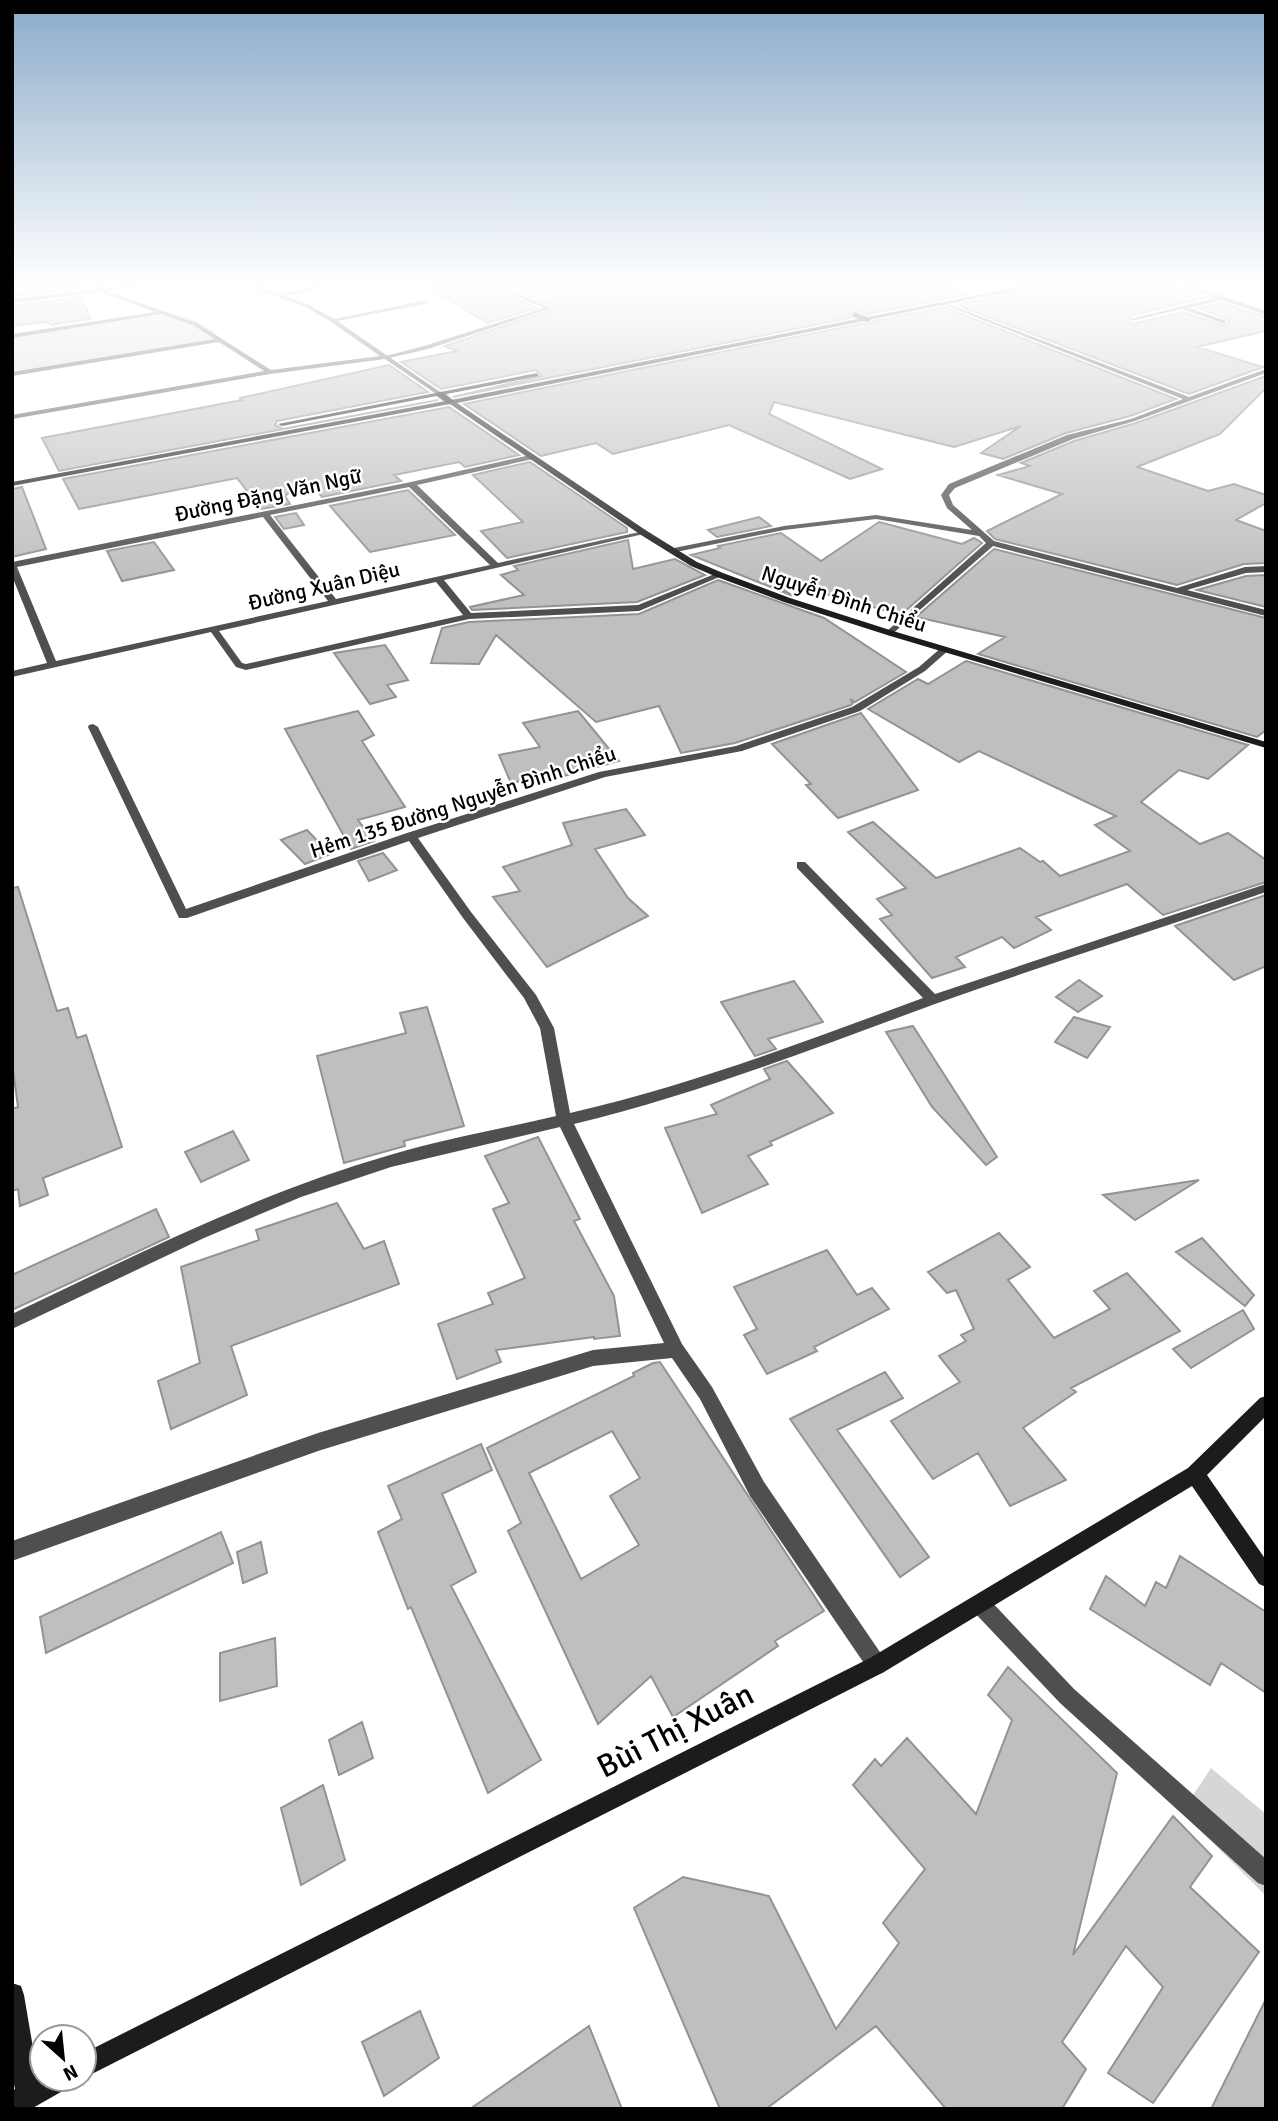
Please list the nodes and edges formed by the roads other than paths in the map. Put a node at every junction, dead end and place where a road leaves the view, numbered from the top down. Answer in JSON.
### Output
{"nodes":[{"id":1,"x":207,"y":383,"type":"edge"},
{"id":2,"x":424,"y":383,"type":"edge"},
{"id":3,"x":498,"y":383,"type":"edge"},
{"id":4,"x":547,"y":383,"type":"edge"},
{"id":5,"x":1148,"y":383,"type":"edge"},
{"id":6,"x":1237,"y":383,"type":"edge"},
{"id":7,"x":440,"y":394,"type":"junction"},
{"id":8,"x":1191,"y":400,"type":"junction"},
{"id":9,"x":451,"y":402,"type":"junction"},
{"id":10,"x":12,"y":417,"type":"edge"},
{"id":11,"x":266,"y":426,"type":"dead end"},
{"id":12,"x":530,"y":457,"type":"junction"},
{"id":13,"x":39,"y":470,"type":"dead end"},
{"id":14,"x":12,"y":475,"type":"edge"},
{"id":15,"x":12,"y":484,"type":"edge"},
{"id":16,"x":411,"y":484,"type":"junction"},
{"id":17,"x":265,"y":514,"type":"junction"},
{"id":18,"x":644,"y":533,"type":"junction"},
{"id":19,"x":981,"y":534,"type":"junction"},
{"id":20,"x":991,"y":543,"type":"junction"},
{"id":21,"x":674,"y":551,"type":"junction"},
{"id":22,"x":12,"y":565,"type":"edge"},
{"id":23,"x":496,"y":566,"type":"junction"},
{"id":24,"x":1266,"y":569,"type":"edge"},
{"id":25,"x":720,"y":575,"type":"junction"},
{"id":26,"x":438,"y":579,"type":"junction"},
{"id":27,"x":1178,"y":591,"type":"junction"},
{"id":28,"x":334,"y":602,"type":"junction"},
{"id":29,"x":1266,"y":613,"type":"edge"},
{"id":30,"x":469,"y":616,"type":"junction"},
{"id":31,"x":213,"y":629,"type":"junction"},
{"id":32,"x":890,"y":633,"type":"junction"},
{"id":33,"x":946,"y":649,"type":"junction"},
{"id":34,"x":53,"y":665,"type":"junction"},
{"id":35,"x":12,"y":674,"type":"edge"},
{"id":36,"x":93,"y":727,"type":"dead end"},
{"id":37,"x":1266,"y":745,"type":"edge"},
{"id":38,"x":411,"y":836,"type":"junction"},
{"id":39,"x":801,"y":865,"type":"dead end"},
{"id":40,"x":1266,"y":888,"type":"edge"},
{"id":41,"x":933,"y":1000,"type":"junction"},
{"id":42,"x":564,"y":1119,"type":"junction"},
{"id":43,"x":12,"y":1322,"type":"edge"},
{"id":44,"x":676,"y":1350,"type":"junction"},
{"id":45,"x":1266,"y":1404,"type":"edge"},
{"id":46,"x":1195,"y":1474,"type":"junction"},
{"id":47,"x":12,"y":1551,"type":"edge"},
{"id":48,"x":1266,"y":1577,"type":"edge"},
{"id":49,"x":980,"y":1604,"type":"junction"},
{"id":50,"x":877,"y":1665,"type":"junction"},
{"id":51,"x":1266,"y":1875,"type":"edge"},
{"id":52,"x":12,"y":1995,"type":"edge"},
{"id":53,"x":98,"y":2059,"type":"edge"},
{"id":54,"x":20,"y":2101,"type":"edge"}],
"edges":[{"from":1,"to":10,"type":"street"},
{"from":2,"to":7,"type":"street"},
{"from":3,"to":7,"type":"main road"},
{"from":4,"to":9,"type":"main road"},
{"from":5,"to":8,"type":"street"},
{"from":6,"to":8,"type":"street"},
{"from":7,"to":9,"type":"main road"},
{"from":7,"to":11,"type":"main road"},
{"from":8,"to":19,"type":"street"},
{"from":9,"to":12,"type":"main road","name":"Nguyễn Đình Chiểu"},
{"from":9,"to":15,"type":"main road"},
{"from":12,"to":16,"type":"street","name":"Đường Đặng Văn Ngữ"},
{"from":12,"to":18,"type":"main road","name":"Nguyễn Đình Chiểu"},
{"from":13,"to":14,"type":"main road"},
{"from":16,"to":17,"type":"street","name":"Đường Đặng Văn Ngữ"},
{"from":16,"to":23,"type":"street"},
{"from":17,"to":22,"type":"street","name":"Đường Đặng Văn Ngữ"},
{"from":17,"to":28,"type":"street"},
{"from":18,"to":21,"type":"main road","name":"Nguyễn Đình Chiểu"},
{"from":18,"to":23,"type":"street","name":"Đường Xuân Diệu"},
{"from":19,"to":20,"type":"street"},
{"from":19,"to":21,"type":"street"},
{"from":20,"to":27,"type":"street"},
{"from":20,"to":32,"type":"street"},
{"from":21,"to":25,"type":"main road","name":"Nguyễn Đình Chiểu"},
{"from":22,"to":34,"type":"street"},
{"from":23,"to":26,"type":"street","name":"Đường Xuân Diệu"},
{"from":24,"to":27,"type":"street"},
{"from":25,"to":30,"type":"street"},
{"from":25,"to":32,"type":"main road","name":"Nguyễn Đình Chiểu"},
{"from":26,"to":28,"type":"street","name":"Đường Xuân Diệu"},
{"from":26,"to":30,"type":"street"},
{"from":27,"to":29,"type":"street"},
{"from":28,"to":31,"type":"street","name":"Đường Xuân Diệu"},
{"from":30,"to":31,"type":"street"},
{"from":31,"to":34,"type":"street","name":"Đường Xuân Diệu"},
{"from":32,"to":33,"type":"main road","name":"Nguyễn Đình Chiểu"},
{"from":33,"to":37,"type":"main road","name":"Nguyễn Đình Chiểu"},
{"from":33,"to":38,"type":"street","name":"Hẻm 135 Đường Nguyễn Đình Chiểu"},
{"from":34,"to":35,"type":"street","name":"Đường Xuân Diệu"},
{"from":36,"to":38,"type":"street","name":"Hẻm 135 Đường Nguyễn Đình Chiểu"},
{"from":38,"to":42,"type":"street"},
{"from":39,"to":41,"type":"street"},
{"from":40,"to":41,"type":"street"},
{"from":41,"to":42,"type":"street"},
{"from":42,"to":43,"type":"street"},
{"from":42,"to":44,"type":"street"},
{"from":44,"to":47,"type":"street"},
{"from":44,"to":50,"type":"street"},
{"from":45,"to":46,"type":"main road","name":"Bùi Thị Xuân"},
{"from":46,"to":48,"type":"main road"},
{"from":46,"to":49,"type":"main road","name":"Bùi Thị Xuân"},
{"from":49,"to":50,"type":"main road","name":"Bùi Thị Xuân"},
{"from":49,"to":51,"type":"street"},
{"from":50,"to":53,"type":"main road","name":"Bùi Thị Xuân"},
{"from":52,"to":54,"type":"main road"}]}
